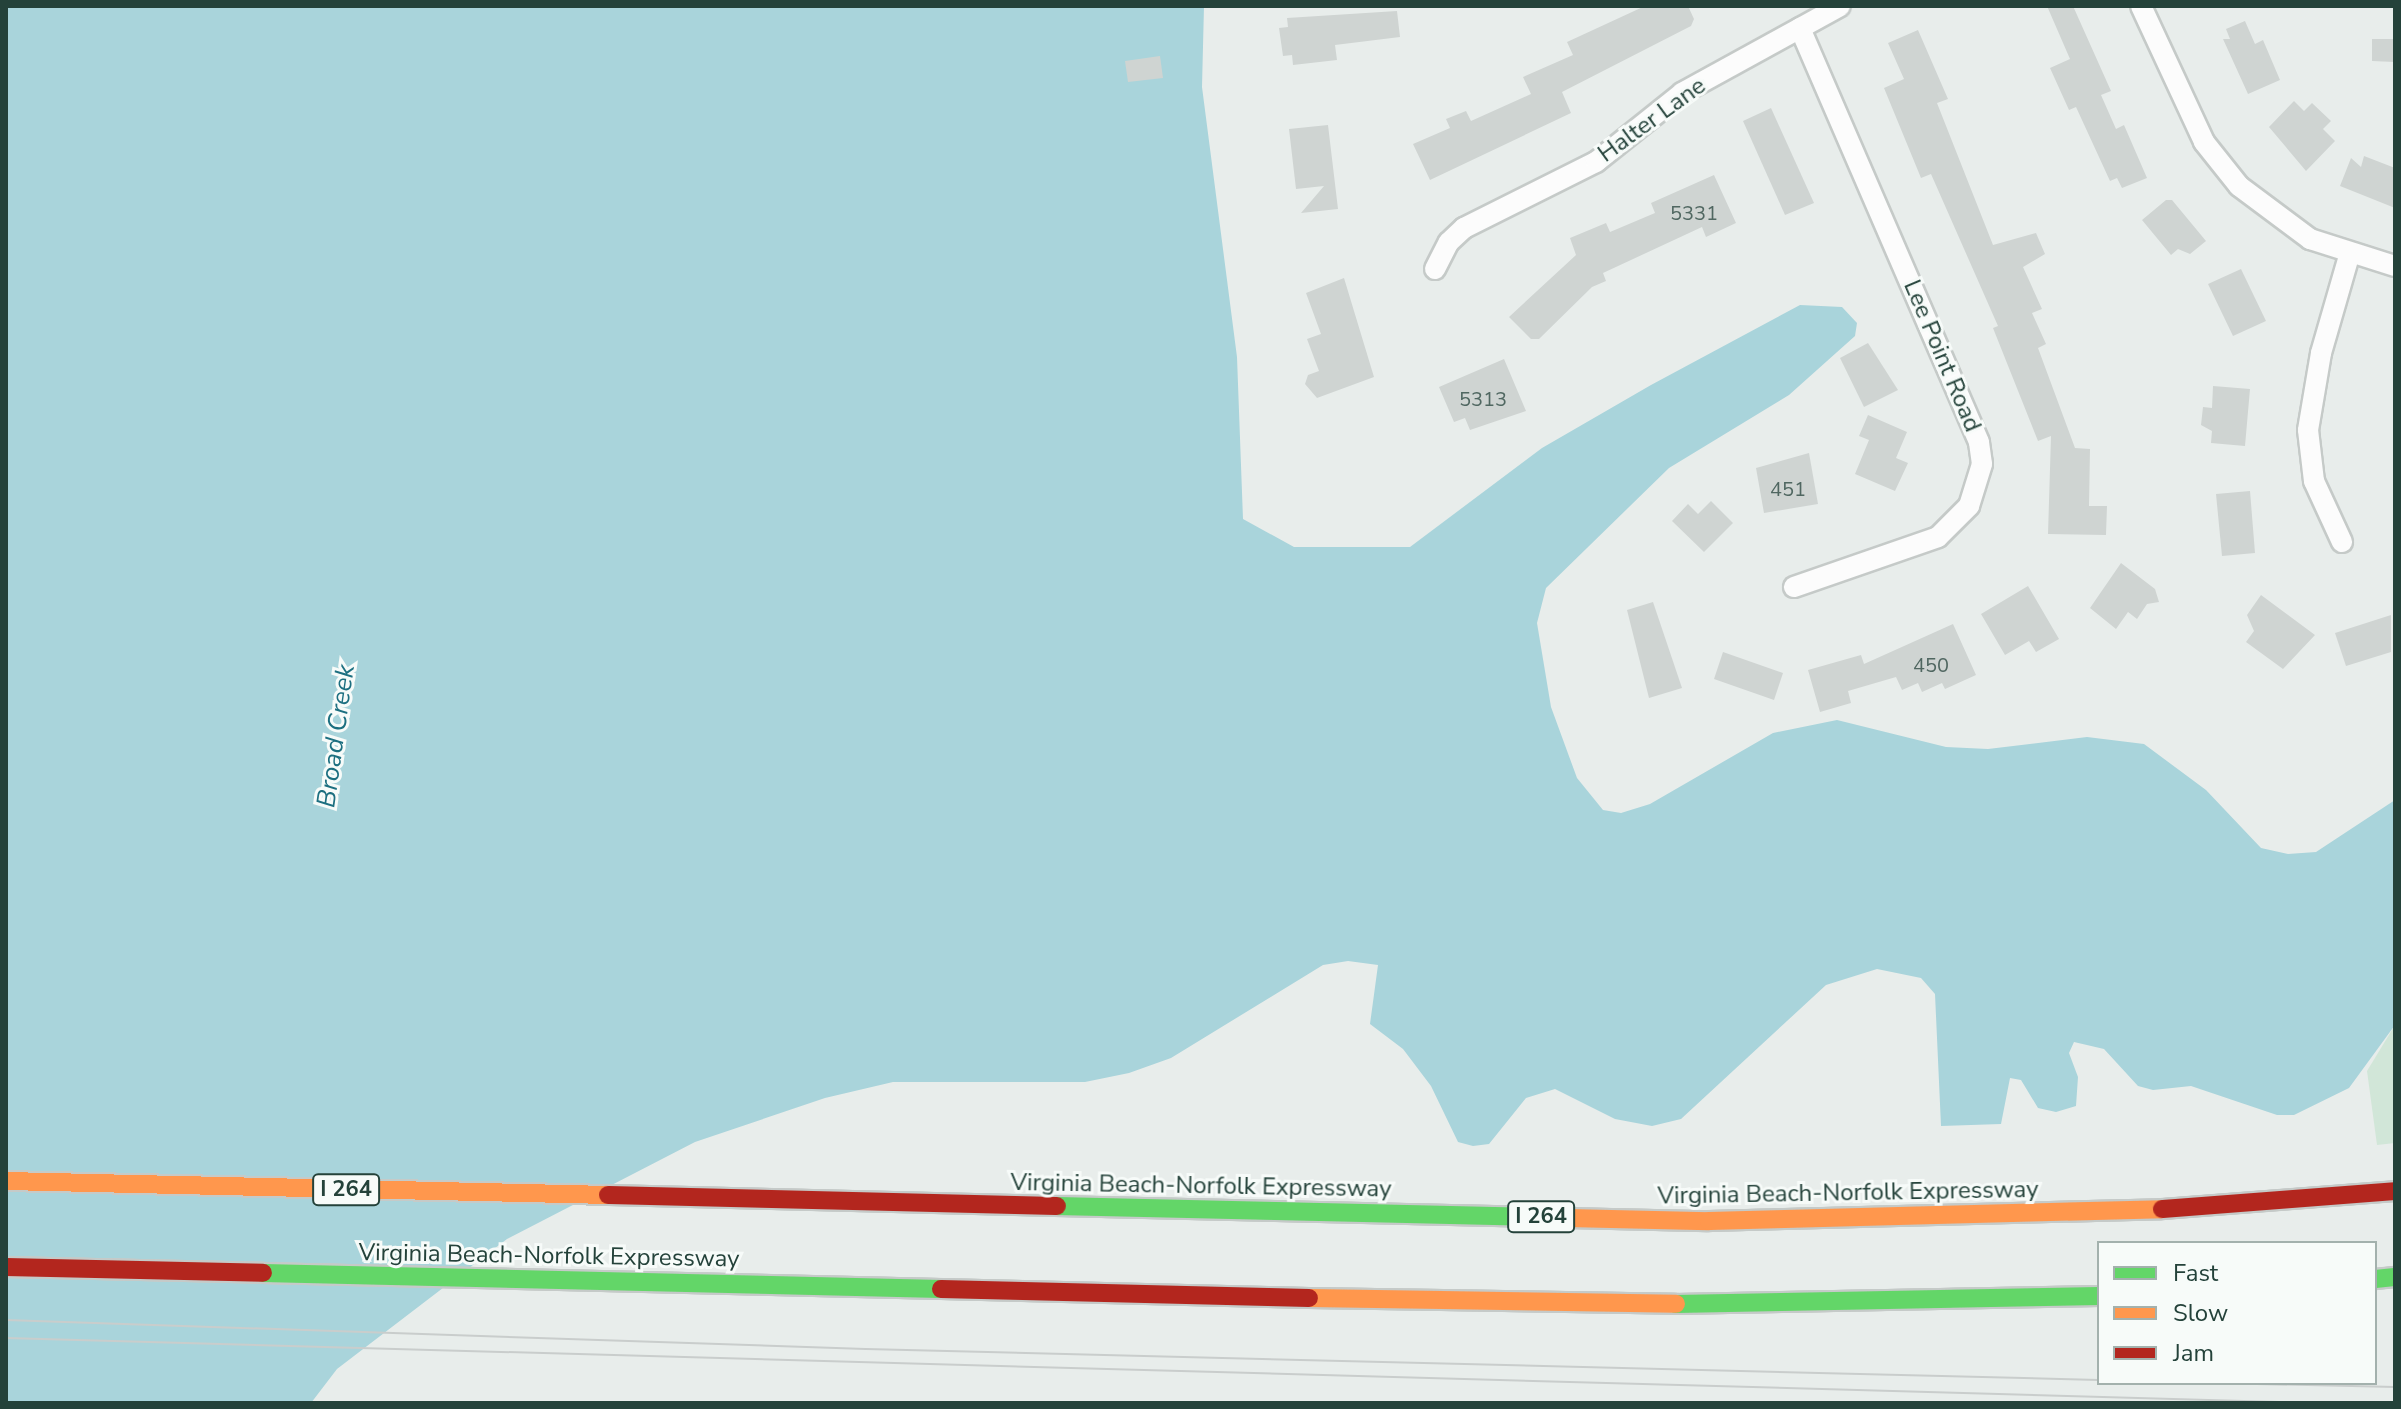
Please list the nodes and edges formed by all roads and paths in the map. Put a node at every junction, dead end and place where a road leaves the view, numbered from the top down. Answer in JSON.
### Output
{"nodes":[{"id":1,"x":1840,"y":6,"type":"edge"},
{"id":2,"x":2141,"y":6,"type":"edge"},
{"id":3,"x":1800,"y":28,"type":"junction"},
{"id":4,"x":2349,"y":256,"type":"junction"},
{"id":5,"x":2395,"y":266,"type":"edge"},
{"id":6,"x":1435,"y":269,"type":"dead end"},
{"id":7,"x":2342,"y":542,"type":"dead end"},
{"id":8,"x":1794,"y":587,"type":"dead end"},
{"id":9,"x":6,"y":1181,"type":"edge"},
{"id":10,"x":2395,"y":1191,"type":"edge"},
{"id":11,"x":6,"y":1267,"type":"edge"},
{"id":12,"x":2097,"y":1296,"type":"edge"}],
"edges":[{"from":1,"to":3,"type":"street","name":"Halter Lane"},
{"from":2,"to":4,"type":"street"},
{"from":3,"to":6,"type":"street","name":"Halter Lane"},
{"from":3,"to":8,"type":"street","name":"Lee Point Road"},
{"from":4,"to":5,"type":"street"},
{"from":4,"to":7,"type":"street"},
{"from":9,"to":10,"type":"highway","name":"Virginia Beach-Norfolk Expressway","number":"I 264"},
{"from":11,"to":12,"type":"highway","name":"Virginia Beach-Norfolk Expressway"}]}
